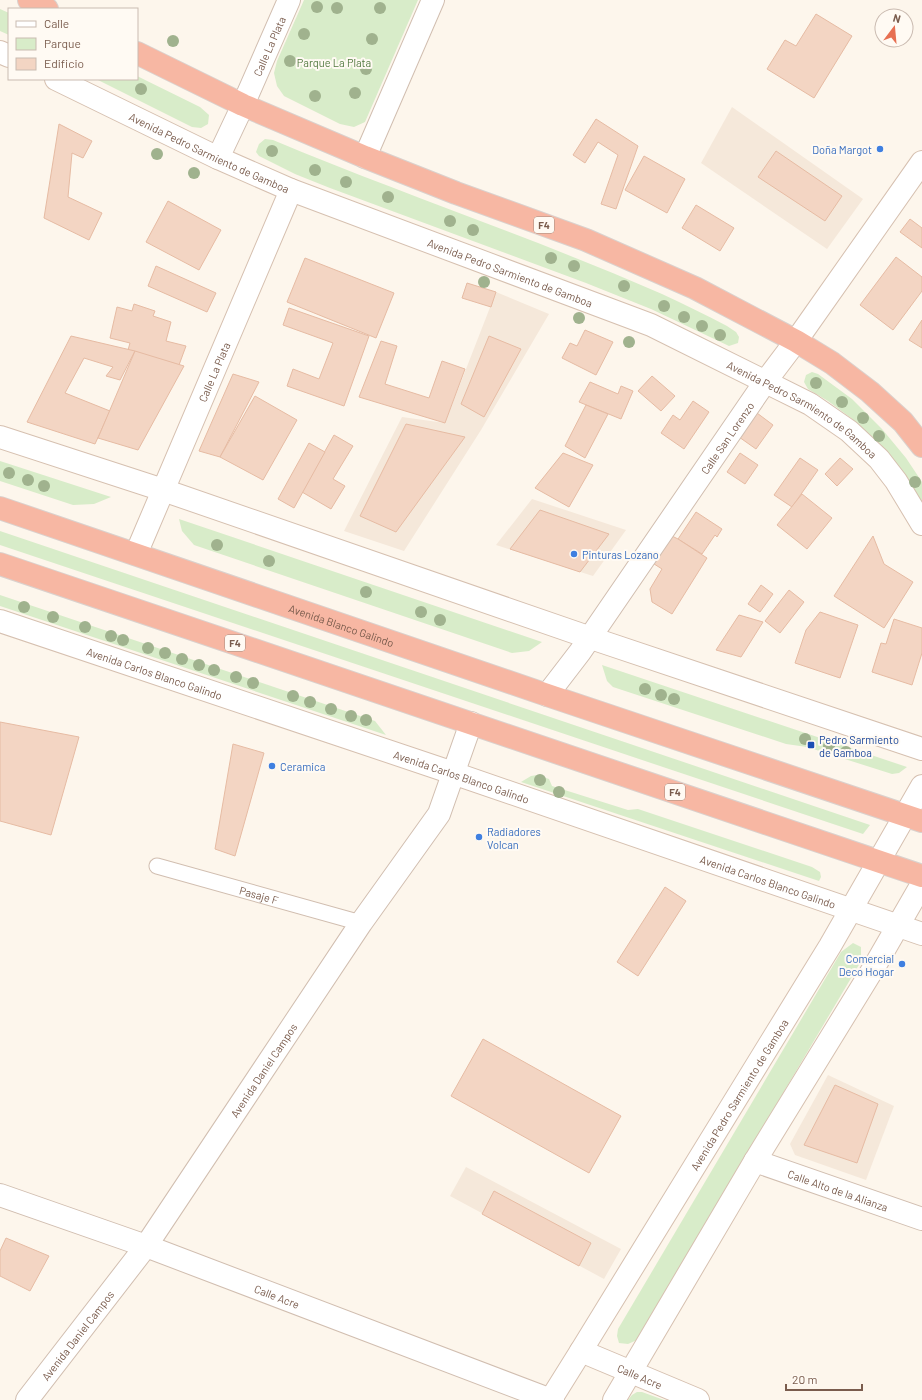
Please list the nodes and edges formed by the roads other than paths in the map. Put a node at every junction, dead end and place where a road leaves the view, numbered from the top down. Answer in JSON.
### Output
{"nodes":[{"id":1,"x":29,"y":0,"type":"edge"},
{"id":2,"x":289,"y":0,"type":"edge"},
{"id":3,"x":433,"y":0,"type":"edge"},
{"id":4,"x":45,"y":8,"type":"edge"},
{"id":5,"x":138,"y":53,"type":"edge"},
{"id":6,"x":58,"y":80,"type":"edge"},
{"id":7,"x":243,"y":105,"type":"junction"},
{"id":8,"x":218,"y":158,"type":"junction"},
{"id":9,"x":365,"y":158,"type":"junction"},
{"id":10,"x":922,"y":162,"type":"edge"},
{"id":11,"x":291,"y":190,"type":"junction"},
{"id":12,"x":796,"y":341,"type":"junction"},
{"id":13,"x":765,"y":382,"type":"junction"},
{"id":14,"x":0,"y":437,"type":"edge"},
{"id":15,"x":922,"y":446,"type":"edge"},
{"id":16,"x":163,"y":490,"type":"junction"},
{"id":17,"x":0,"y":508,"type":"edge"},
{"id":18,"x":922,"y":524,"type":"edge"},
{"id":19,"x":136,"y":554,"type":"junction"},
{"id":20,"x":0,"y":564,"type":"edge"},
{"id":21,"x":0,"y":621,"type":"edge"},
{"id":22,"x":588,"y":637,"type":"junction"},
{"id":23,"x":547,"y":695,"type":"junction"},
{"id":24,"x":471,"y":723,"type":"junction"},
{"id":25,"x":922,"y":749,"type":"edge"},
{"id":26,"x":453,"y":773,"type":"junction"},
{"id":27,"x":922,"y":786,"type":"edge"},
{"id":28,"x":914,"y":818,"type":"edge"},
{"id":29,"x":879,"y":862,"type":"junction"},
{"id":30,"x":157,"y":866,"type":"dead end"},
{"id":31,"x":922,"y":876,"type":"edge"},
{"id":32,"x":922,"y":884,"type":"edge"},
{"id":33,"x":851,"y":911,"type":"junction"},
{"id":34,"x":362,"y":923,"type":"junction"},
{"id":35,"x":898,"y":926,"type":"junction"},
{"id":36,"x":922,"y":934,"type":"edge"},
{"id":37,"x":755,"y":1161,"type":"junction"},
{"id":38,"x":0,"y":1195,"type":"edge"},
{"id":39,"x":922,"y":1218,"type":"edge"},
{"id":40,"x":146,"y":1246,"type":"junction"},
{"id":41,"x":581,"y":1351,"type":"junction"},
{"id":42,"x":631,"y":1372,"type":"junction"},
{"id":43,"x":27,"y":1400,"type":"edge"},
{"id":44,"x":552,"y":1400,"type":"edge"},
{"id":45,"x":614,"y":1400,"type":"edge"},
{"id":46,"x":698,"y":1400,"type":"edge"}],
"edges":[{"from":1,"to":4,"type":"highway"},
{"from":2,"to":7,"type":"street","name":"Calle La Plata"},
{"from":3,"to":9,"type":"street"},
{"from":5,"to":7,"type":"highway","number":"F4"},
{"from":6,"to":8,"type":"street","name":"Avenida Pedro Sarmiento de Gamboa"},
{"from":7,"to":8,"type":"street","name":"Calle La Plata"},
{"from":7,"to":9,"type":"highway","number":"F4"},
{"from":8,"to":11,"type":"street","name":"Avenida Pedro Sarmiento de Gamboa"},
{"from":9,"to":12,"type":"highway","number":"F4"},
{"from":10,"to":12,"type":"street","name":"Calle San Lorenzo"},
{"from":11,"to":13,"type":"street","name":"Avenida Pedro Sarmiento de Gamboa"},
{"from":11,"to":16,"type":"street","name":"Calle La Plata"},
{"from":12,"to":13,"type":"street","name":"Calle San Lorenzo"},
{"from":12,"to":15,"type":"highway","number":"F4"},
{"from":13,"to":18,"type":"street","name":"Avenida Pedro Sarmiento de Gamboa"},
{"from":13,"to":22,"type":"street","name":"Calle San Lorenzo"},
{"from":14,"to":16,"type":"street"},
{"from":16,"to":19,"type":"street","name":"Calle La Plata"},
{"from":16,"to":22,"type":"street"},
{"from":17,"to":19,"type":"highway"},
{"from":19,"to":23,"type":"highway","name":"Avenida Blanco Galindo"},
{"from":20,"to":24,"type":"highway","number":"F4"},
{"from":21,"to":26,"type":"street","name":"Avenida Carlos Blanco Galindo"},
{"from":22,"to":23,"type":"street","name":"Calle San Lorenzo"},
{"from":22,"to":25,"type":"street"},
{"from":23,"to":28,"type":"highway"},
{"from":24,"to":26,"type":"street","name":"Avenida Daniel Campos"},
{"from":24,"to":29,"type":"highway","number":"F4"},
{"from":26,"to":33,"type":"street","name":"Avenida Carlos Blanco Galindo"},
{"from":26,"to":34,"type":"street","name":"Avenida Daniel Campos"},
{"from":27,"to":28,"type":"street","name":"Avenida Pedro Sarmiento de Gamboa"},
{"from":28,"to":29,"type":"street","name":"Avenida Pedro Sarmiento de Gamboa"},
{"from":29,"to":31,"type":"highway","number":"F4"},
{"from":29,"to":33,"type":"street","name":"Avenida Pedro Sarmiento de Gamboa"},
{"from":30,"to":34,"type":"lane","name":"Pasaje F"},
{"from":32,"to":35,"type":"street"},
{"from":33,"to":35,"type":"street","name":"Avenida Carlos Blanco Galindo"},
{"from":33,"to":41,"type":"street","name":"Avenida Pedro Sarmiento de Gamboa"},
{"from":34,"to":40,"type":"street","name":"Avenida Daniel Campos"},
{"from":35,"to":36,"type":"street","name":"Avenida Carlos Blanco Galindo"},
{"from":35,"to":37,"type":"street"},
{"from":37,"to":39,"type":"street","name":"Calle Alto de la Alianza"},
{"from":37,"to":42,"type":"street"},
{"from":38,"to":40,"type":"street","name":"Calle Acre"},
{"from":40,"to":43,"type":"street","name":"Avenida Daniel Campos"},
{"from":40,"to":44,"type":"street","name":"Calle Acre"},
{"from":41,"to":42,"type":"street","name":"Calle Acre"},
{"from":41,"to":44,"type":"street","name":"Avenida Pedro Sarmiento de Gamboa"},
{"from":42,"to":45,"type":"street"},
{"from":42,"to":46,"type":"street","name":"Calle Acre"}]}
